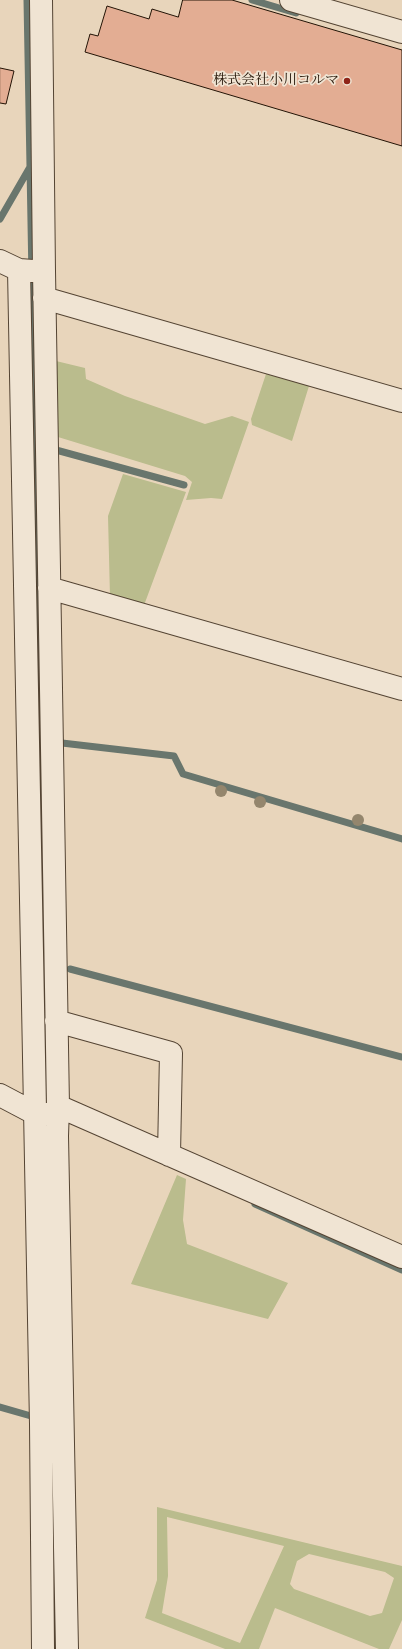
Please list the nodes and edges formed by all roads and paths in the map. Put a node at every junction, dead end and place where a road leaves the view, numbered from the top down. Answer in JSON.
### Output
{"nodes":[{"id":1,"x":41,"y":0,"type":"edge"},
{"id":2,"x":291,"y":0,"type":"edge"},
{"id":3,"x":402,"y":32,"type":"edge"},
{"id":4,"x":25,"y":269,"type":"edge"},
{"id":5,"x":44,"y":298,"type":"junction"},
{"id":6,"x":402,"y":401,"type":"edge"},
{"id":7,"x":49,"y":588,"type":"junction"},
{"id":8,"x":402,"y":689,"type":"edge"},
{"id":9,"x":56,"y":1021,"type":"junction"},
{"id":10,"x":0,"y":1095,"type":"edge"},
{"id":11,"x":45,"y":1115,"type":"junction"},
{"id":12,"x":170,"y":1155,"type":"junction"},
{"id":13,"x":402,"y":1257,"type":"edge"},
{"id":14,"x":43,"y":1649,"type":"edge"},
{"id":15,"x":67,"y":1649,"type":"edge"}],
"edges":[{"from":1,"to":4,"type":"street"},
{"from":2,"to":3,"type":"street"},
{"from":4,"to":5,"type":"street"},
{"from":4,"to":11,"type":"street"},
{"from":5,"to":6,"type":"street"},
{"from":5,"to":7,"type":"street"},
{"from":7,"to":8,"type":"street"},
{"from":7,"to":9,"type":"street"},
{"from":9,"to":11,"type":"street"},
{"from":9,"to":12,"type":"street"},
{"from":10,"to":11,"type":"street"},
{"from":11,"to":12,"type":"street"},
{"from":11,"to":14,"type":"street"},
{"from":11,"to":15,"type":"street"},
{"from":12,"to":13,"type":"street"}]}
